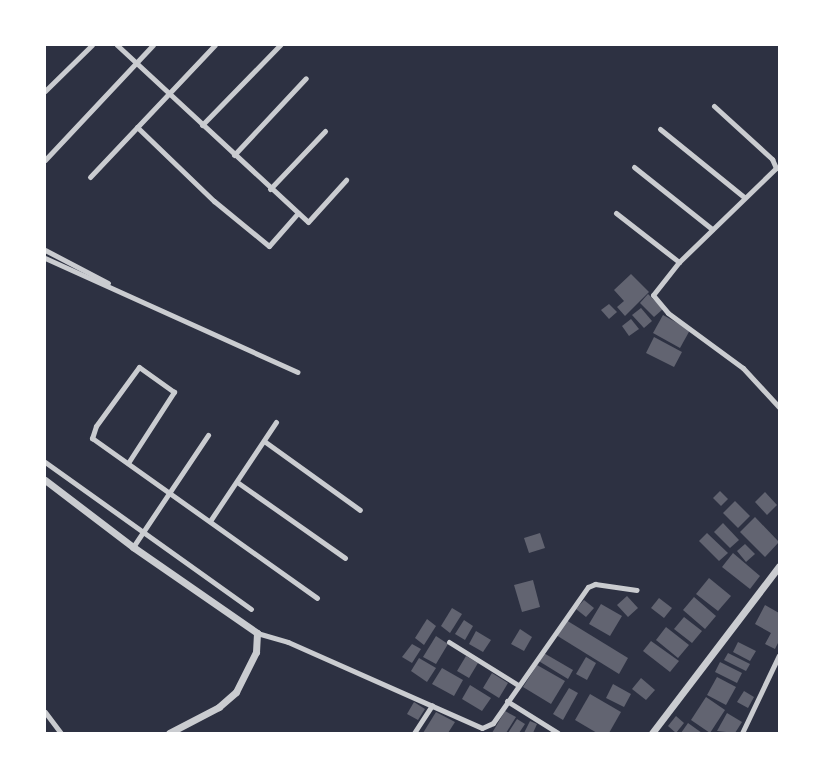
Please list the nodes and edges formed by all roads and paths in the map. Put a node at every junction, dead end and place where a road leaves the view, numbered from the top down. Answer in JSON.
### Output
{"nodes":[{"id":1,"x":93,"y":45,"type":"edge"},
{"id":2,"x":117,"y":45,"type":"edge"},
{"id":3,"x":153,"y":45,"type":"edge"},
{"id":4,"x":215,"y":45,"type":"edge"},
{"id":5,"x":280,"y":45,"type":"edge"},
{"id":6,"x":136,"y":63,"type":"junction"},
{"id":7,"x":306,"y":78,"type":"dead end"},
{"id":8,"x":45,"y":92,"type":"edge"},
{"id":9,"x":168,"y":93,"type":"junction"},
{"id":10,"x":714,"y":106,"type":"dead end"},
{"id":11,"x":202,"y":125,"type":"junction"},
{"id":12,"x":138,"y":127,"type":"junction"},
{"id":13,"x":660,"y":129,"type":"dead end"},
{"id":14,"x":326,"y":131,"type":"dead end"},
{"id":15,"x":234,"y":155,"type":"junction"},
{"id":16,"x":45,"y":160,"type":"edge"},
{"id":17,"x":633,"y":167,"type":"dead end"},
{"id":18,"x":90,"y":177,"type":"dead end"},
{"id":19,"x":346,"y":180,"type":"dead end"},
{"id":20,"x":270,"y":189,"type":"junction"},
{"id":21,"x":744,"y":197,"type":"junction"},
{"id":22,"x":298,"y":213,"type":"junction"},
{"id":23,"x":616,"y":213,"type":"dead end"},
{"id":24,"x":712,"y":229,"type":"junction"},
{"id":25,"x":45,"y":250,"type":"edge"},
{"id":26,"x":45,"y":258,"type":"edge"},
{"id":27,"x":679,"y":262,"type":"junction"},
{"id":28,"x":115,"y":287,"type":"junction"},
{"id":29,"x":298,"y":372,"type":"dead end"},
{"id":30,"x":779,"y":407,"type":"edge"},
{"id":31,"x":276,"y":422,"type":"dead end"},
{"id":32,"x":208,"y":435,"type":"dead end"},
{"id":33,"x":264,"y":441,"type":"junction"},
{"id":34,"x":45,"y":462,"type":"edge"},
{"id":35,"x":128,"y":463,"type":"junction"},
{"id":36,"x":45,"y":480,"type":"edge"},
{"id":37,"x":237,"y":482,"type":"junction"},
{"id":38,"x":171,"y":494,"type":"junction"},
{"id":39,"x":360,"y":510,"type":"dead end"},
{"id":40,"x":210,"y":521,"type":"junction"},
{"id":41,"x":143,"y":532,"type":"junction"},
{"id":42,"x":133,"y":547,"type":"junction"},
{"id":43,"x":345,"y":558,"type":"dead end"},
{"id":44,"x":779,"y":566,"type":"edge"},
{"id":45,"x":637,"y":590,"type":"dead end"},
{"id":46,"x":317,"y":598,"type":"dead end"},
{"id":47,"x":251,"y":609,"type":"dead end"},
{"id":48,"x":257,"y":633,"type":"junction"},
{"id":49,"x":449,"y":642,"type":"dead end"},
{"id":50,"x":779,"y":655,"type":"edge"},
{"id":51,"x":518,"y":685,"type":"junction"},
{"id":52,"x":507,"y":701,"type":"junction"},
{"id":53,"x":432,"y":705,"type":"junction"},
{"id":54,"x":45,"y":712,"type":"edge"},
{"id":55,"x":61,"y":733,"type":"edge"},
{"id":56,"x":169,"y":733,"type":"edge"},
{"id":57,"x":414,"y":733,"type":"edge"},
{"id":58,"x":558,"y":733,"type":"edge"},
{"id":59,"x":652,"y":733,"type":"edge"},
{"id":60,"x":742,"y":733,"type":"edge"}],
"edges":[{"from":1,"to":8,"type":"street"},
{"from":2,"to":6,"type":"street"},
{"from":3,"to":6,"type":"street"},
{"from":4,"to":9,"type":"street"},
{"from":5,"to":11,"type":"street"},
{"from":6,"to":9,"type":"street"},
{"from":6,"to":16,"type":"street"},
{"from":7,"to":15,"type":"street"},
{"from":9,"to":11,"type":"street"},
{"from":9,"to":12,"type":"street"},
{"from":10,"to":21,"type":"street"},
{"from":11,"to":15,"type":"street"},
{"from":12,"to":18,"type":"street"},
{"from":12,"to":22,"type":"street"},
{"from":13,"to":21,"type":"street"},
{"from":14,"to":20,"type":"street"},
{"from":15,"to":20,"type":"street"},
{"from":17,"to":24,"type":"street"},
{"from":19,"to":22,"type":"street"},
{"from":20,"to":22,"type":"street"},
{"from":21,"to":24,"type":"street"},
{"from":23,"to":27,"type":"street"},
{"from":24,"to":27,"type":"street"},
{"from":25,"to":28,"type":"street"},
{"from":26,"to":28,"type":"street"},
{"from":27,"to":30,"type":"street"},
{"from":28,"to":29,"type":"street"},
{"from":31,"to":33,"type":"street"},
{"from":32,"to":38,"type":"street"},
{"from":33,"to":37,"type":"street"},
{"from":33,"to":39,"type":"street"},
{"from":34,"to":41,"type":"street"},
{"from":35,"to":35,"type":"street"},
{"from":35,"to":38,"type":"street"},
{"from":36,"to":42,"type":"street"},
{"from":37,"to":40,"type":"street"},
{"from":37,"to":43,"type":"street"},
{"from":38,"to":40,"type":"street"},
{"from":38,"to":41,"type":"street"},
{"from":40,"to":46,"type":"street"},
{"from":41,"to":42,"type":"street"},
{"from":41,"to":47,"type":"street"},
{"from":42,"to":48,"type":"street"},
{"from":44,"to":59,"type":"street"},
{"from":45,"to":51,"type":"street"},
{"from":48,"to":53,"type":"street"},
{"from":48,"to":56,"type":"street"},
{"from":49,"to":51,"type":"street"},
{"from":50,"to":60,"type":"street"},
{"from":51,"to":52,"type":"street"},
{"from":52,"to":53,"type":"street"},
{"from":52,"to":58,"type":"street"},
{"from":53,"to":57,"type":"street"},
{"from":54,"to":55,"type":"street"}]}
